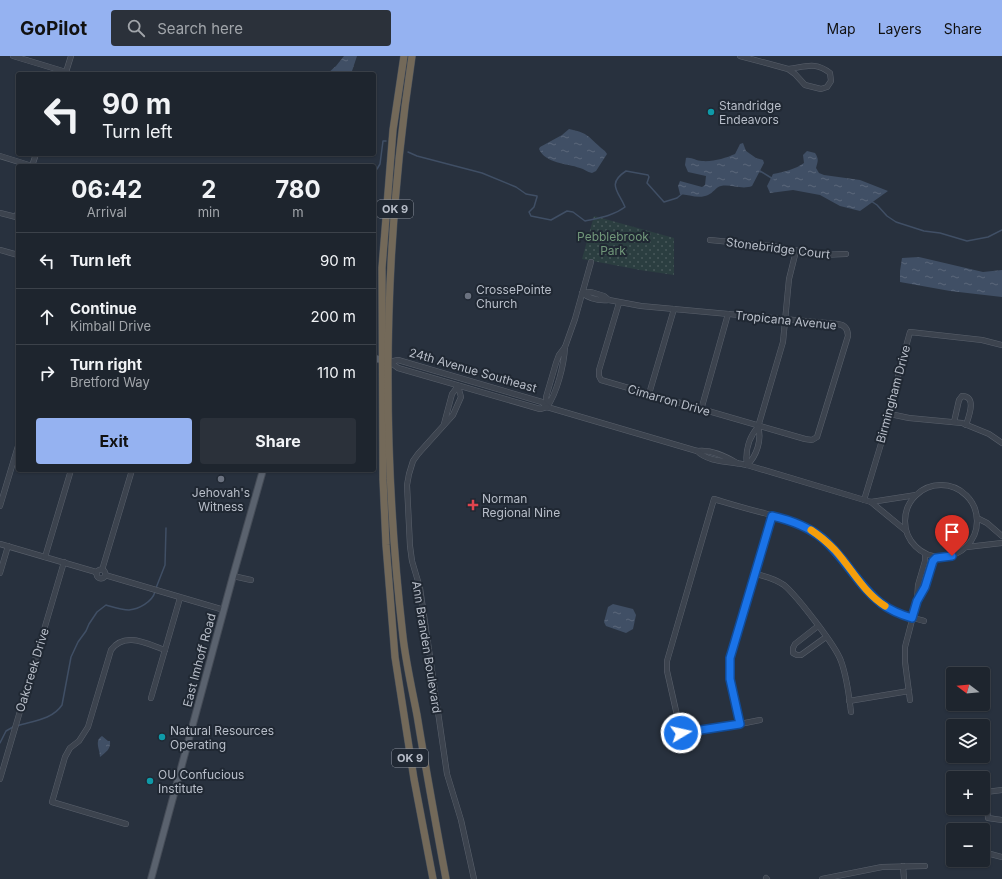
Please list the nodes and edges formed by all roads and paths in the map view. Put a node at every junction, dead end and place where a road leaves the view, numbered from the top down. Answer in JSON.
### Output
{"nodes":[{"id":1,"x":13,"y":56,"type":"edge"},
{"id":2,"x":71,"y":56,"type":"edge"},
{"id":3,"x":404,"y":56,"type":"edge"},
{"id":4,"x":412,"y":56,"type":"edge"},
{"id":5,"x":740,"y":56,"type":"edge"},
{"id":6,"x":788,"y":69,"type":"junction"},
{"id":7,"x":0,"y":156,"type":"edge"},
{"id":8,"x":26,"y":164,"type":"edge"},
{"id":9,"x":0,"y":213,"type":"edge"},
{"id":10,"x":16,"y":217,"type":"edge"},
{"id":11,"x":710,"y":240,"type":"dead end"},
{"id":12,"x":0,"y":250,"type":"edge"},
{"id":13,"x":796,"y":251,"type":"junction"},
{"id":14,"x":16,"y":254,"type":"edge"},
{"id":15,"x":846,"y":254,"type":"dead end"},
{"id":16,"x":591,"y":262,"type":"dead end"},
{"id":17,"x":582,"y":293,"type":"junction"},
{"id":18,"x":620,"y":303,"type":"junction"},
{"id":19,"x":674,"y":309,"type":"junction"},
{"id":20,"x":728,"y":314,"type":"junction"},
{"id":21,"x":786,"y":319,"type":"junction"},
{"id":22,"x":1002,"y":345,"type":"edge"},
{"id":23,"x":384,"y":361,"type":"edge"},
{"id":24,"x":458,"y":386,"type":"junction"},
{"id":25,"x":649,"y":394,"type":"junction"},
{"id":26,"x":546,"y":407,"type":"junction"},
{"id":27,"x":701,"y":410,"type":"junction"},
{"id":28,"x":890,"y":414,"type":"junction"},
{"id":29,"x":954,"y":422,"type":"junction"},
{"id":30,"x":444,"y":425,"type":"junction"},
{"id":31,"x":966,"y":425,"type":"junction"},
{"id":32,"x":758,"y":427,"type":"junction"},
{"id":33,"x":815,"y":439,"type":"joint"},
{"id":34,"x":1002,"y":443,"type":"edge"},
{"id":35,"x":16,"y":453,"type":"edge"},
{"id":36,"x":747,"y":465,"type":"junction"},
{"id":37,"x":70,"y":472,"type":"edge"},
{"id":38,"x":131,"y":472,"type":"edge"},
{"id":39,"x":263,"y":472,"type":"edge"},
{"id":40,"x":916,"y":495,"type":"junction"},
{"id":41,"x":864,"y":500,"type":"junction"},
{"id":42,"x":871,"y":502,"type":"junction"},
{"id":43,"x":0,"y":506,"type":"edge"},
{"id":44,"x":772,"y":516,"type":"junction"},
{"id":45,"x":977,"y":518,"type":"junction"},
{"id":46,"x":905,"y":530,"type":"junction"},
{"id":47,"x":1002,"y":536,"type":"edge"},
{"id":48,"x":1002,"y":543,"type":"edge"},
{"id":49,"x":0,"y":544,"type":"edge"},
{"id":50,"x":8,"y":546,"type":"junction"},
{"id":51,"x":967,"y":546,"type":"junction"},
{"id":52,"x":925,"y":554,"type":"junction"},
{"id":53,"x":45,"y":557,"type":"junction"},
{"id":54,"x":936,"y":558,"type":"junction"},
{"id":55,"x":64,"y":562,"type":"junction"},
{"id":56,"x":96,"y":572,"type":"junction"},
{"id":57,"x":104,"y":572,"type":"junction"},
{"id":58,"x":0,"y":573,"type":"edge"},
{"id":59,"x":755,"y":574,"type":"junction"},
{"id":60,"x":233,"y":576,"type":"junction"},
{"id":61,"x":251,"y":580,"type":"dead end"},
{"id":62,"x":180,"y":598,"type":"junction"},
{"id":63,"x":917,"y":601,"type":"junction"},
{"id":64,"x":224,"y":610,"type":"junction"},
{"id":65,"x":912,"y":618,"type":"junction"},
{"id":66,"x":924,"y":621,"type":"dead end"},
{"id":67,"x":818,"y":626,"type":"junction"},
{"id":68,"x":826,"y":637,"type":"junction"},
{"id":69,"x":165,"y":650,"type":"junction"},
{"id":70,"x":909,"y":691,"type":"junction"},
{"id":71,"x":151,"y":698,"type":"dead end"},
{"id":72,"x":910,"y":700,"type":"dead end"},
{"id":73,"x":849,"y":701,"type":"junction"},
{"id":74,"x":851,"y":712,"type":"dead end"},
{"id":75,"x":760,"y":720,"type":"dead end"},
{"id":76,"x":740,"y":724,"type":"junction"},
{"id":77,"x":0,"y":779,"type":"edge"},
{"id":78,"x":1002,"y":790,"type":"edge"},
{"id":79,"x":1002,"y":820,"type":"edge"},
{"id":80,"x":126,"y":824,"type":"dead end"},
{"id":81,"x":441,"y":851,"type":"junction"},
{"id":82,"x":990,"y":854,"type":"edge"},
{"id":83,"x":428,"y":855,"type":"junction"},
{"id":84,"x":1002,"y":857,"type":"edge"},
{"id":85,"x":903,"y":866,"type":"junction"},
{"id":86,"x":925,"y":866,"type":"dead end"},
{"id":87,"x":151,"y":879,"type":"edge"},
{"id":88,"x":429,"y":879,"type":"edge"},
{"id":89,"x":433,"y":879,"type":"edge"},
{"id":90,"x":446,"y":879,"type":"edge"},
{"id":91,"x":450,"y":879,"type":"edge"},
{"id":92,"x":474,"y":879,"type":"edge"},
{"id":93,"x":822,"y":879,"type":"edge"},
{"id":94,"x":904,"y":879,"type":"edge"}],
"edges":[{"from":1,"to":2,"type":"street"},
{"from":3,"to":23,"type":"highway","number":"OK 9"},
{"from":4,"to":23,"type":"highway","number":"OK 9"},
{"from":5,"to":6,"type":"street"},
{"from":6,"to":6,"type":"street"},
{"from":7,"to":8,"type":"street"},
{"from":9,"to":10,"type":"street"},
{"from":11,"to":13,"type":"street","name":"Stonebridge Court"},
{"from":12,"to":14,"type":"street"},
{"from":13,"to":15,"type":"street","name":"Stonebridge Court"},
{"from":13,"to":21,"type":"street"},
{"from":16,"to":17,"type":"street"},
{"from":17,"to":18,"type":"street","name":"Tropicana Avenue"},
{"from":17,"to":26,"type":"street"},
{"from":18,"to":19,"type":"street","name":"Tropicana Avenue"},
{"from":18,"to":25,"type":"street","name":"Cimarron Drive"},
{"from":19,"to":20,"type":"street","name":"Tropicana Avenue"},
{"from":19,"to":25,"type":"street"},
{"from":20,"to":21,"type":"street","name":"Tropicana Avenue"},
{"from":20,"to":27,"type":"street"},
{"from":21,"to":32,"type":"street"},
{"from":21,"to":33,"type":"street","name":"Tropicana Avenue"},
{"from":22,"to":28,"type":"street","name":"Birmingham Drive"},
{"from":23,"to":24,"type":"street","name":"24th Avenue Southeast"},
{"from":23,"to":26,"type":"street","name":"24th Avenue Southeast"},
{"from":23,"to":81,"type":"highway","number":"OK 9"},
{"from":23,"to":83,"type":"highway","number":"OK 9"},
{"from":24,"to":26,"type":"street","name":"24th Avenue Southeast"},
{"from":24,"to":30,"type":"street","name":"Ann Branden Boulevard"},
{"from":24,"to":30,"type":"street","name":"Ann Branden Boulevard"},
{"from":25,"to":27,"type":"street","name":"Cimarron Drive"},
{"from":26,"to":36,"type":"street","name":"24th Avenue Southeast"},
{"from":27,"to":32,"type":"street","name":"Cimarron Drive"},
{"from":28,"to":29,"type":"street"},
{"from":28,"to":41,"type":"street","name":"Birmingham Drive"},
{"from":29,"to":31,"type":"street"},
{"from":29,"to":31,"type":"street"},
{"from":30,"to":92,"type":"street","name":"Ann Branden Boulevard"},
{"from":31,"to":34,"type":"street"},
{"from":32,"to":33,"type":"street","name":"Cimarron Drive"},
{"from":32,"to":36,"type":"street"},
{"from":32,"to":36,"type":"street"},
{"from":35,"to":43,"type":"street"},
{"from":36,"to":41,"type":"street","name":"24th Avenue Southeast"},
{"from":37,"to":53,"type":"street"},
{"from":38,"to":57,"type":"street"},
{"from":39,"to":60,"type":"main road","name":"East Imhoff Road"},
{"from":40,"to":42,"type":"street","name":"24th Avenue Southeast"},
{"from":40,"to":45,"type":"street","name":"24th Avenue Southeast"},
{"from":40,"to":46,"type":"street"},
{"from":41,"to":42,"type":"street","name":"24th Avenue Southeast"},
{"from":42,"to":46,"type":"street","name":"24th Avenue Southeast"},
{"from":44,"to":59,"type":"street"},
{"from":44,"to":65,"type":"street"},
{"from":44,"to":76,"type":"street"},
{"from":45,"to":47,"type":"street"},
{"from":45,"to":51,"type":"street"},
{"from":46,"to":52,"type":"street","name":"24th Avenue Southeast"},
{"from":48,"to":51,"type":"street"},
{"from":49,"to":50,"type":"street"},
{"from":50,"to":53,"type":"street"},
{"from":50,"to":58,"type":"street"},
{"from":51,"to":54,"type":"street"},
{"from":52,"to":54,"type":"street","name":"24th Avenue Southeast"},
{"from":52,"to":63,"type":"street"},
{"from":53,"to":55,"type":"street"},
{"from":54,"to":63,"type":"street"},
{"from":55,"to":56,"type":"street"},
{"from":55,"to":77,"type":"street","name":"Oakcreek Drive"},
{"from":56,"to":57,"type":"street"},
{"from":56,"to":57,"type":"street"},
{"from":57,"to":62,"type":"street"},
{"from":59,"to":67,"type":"street"},
{"from":59,"to":76,"type":"street"},
{"from":60,"to":61,"type":"street"},
{"from":60,"to":64,"type":"main road","name":"East Imhoff Road"},
{"from":62,"to":64,"type":"street"},
{"from":62,"to":69,"type":"street"},
{"from":63,"to":65,"type":"street"},
{"from":64,"to":87,"type":"main road","name":"East Imhoff Road"},
{"from":65,"to":66,"type":"street"},
{"from":65,"to":70,"type":"street"},
{"from":67,"to":68,"type":"street"},
{"from":67,"to":68,"type":"street"},
{"from":68,"to":73,"type":"street"},
{"from":69,"to":71,"type":"street"},
{"from":69,"to":80,"type":"street"},
{"from":70,"to":72,"type":"street"},
{"from":70,"to":73,"type":"street"},
{"from":73,"to":74,"type":"street"},
{"from":75,"to":76,"type":"street"},
{"from":78,"to":79,"type":"street"},
{"from":81,"to":90,"type":"highway","number":"OK 9"},
{"from":81,"to":91,"type":"highway"},
{"from":82,"to":84,"type":"street"},
{"from":83,"to":88,"type":"highway"},
{"from":83,"to":89,"type":"highway","number":"OK 9"},
{"from":85,"to":86,"type":"street"},
{"from":85,"to":93,"type":"street"},
{"from":85,"to":94,"type":"street"}]}
